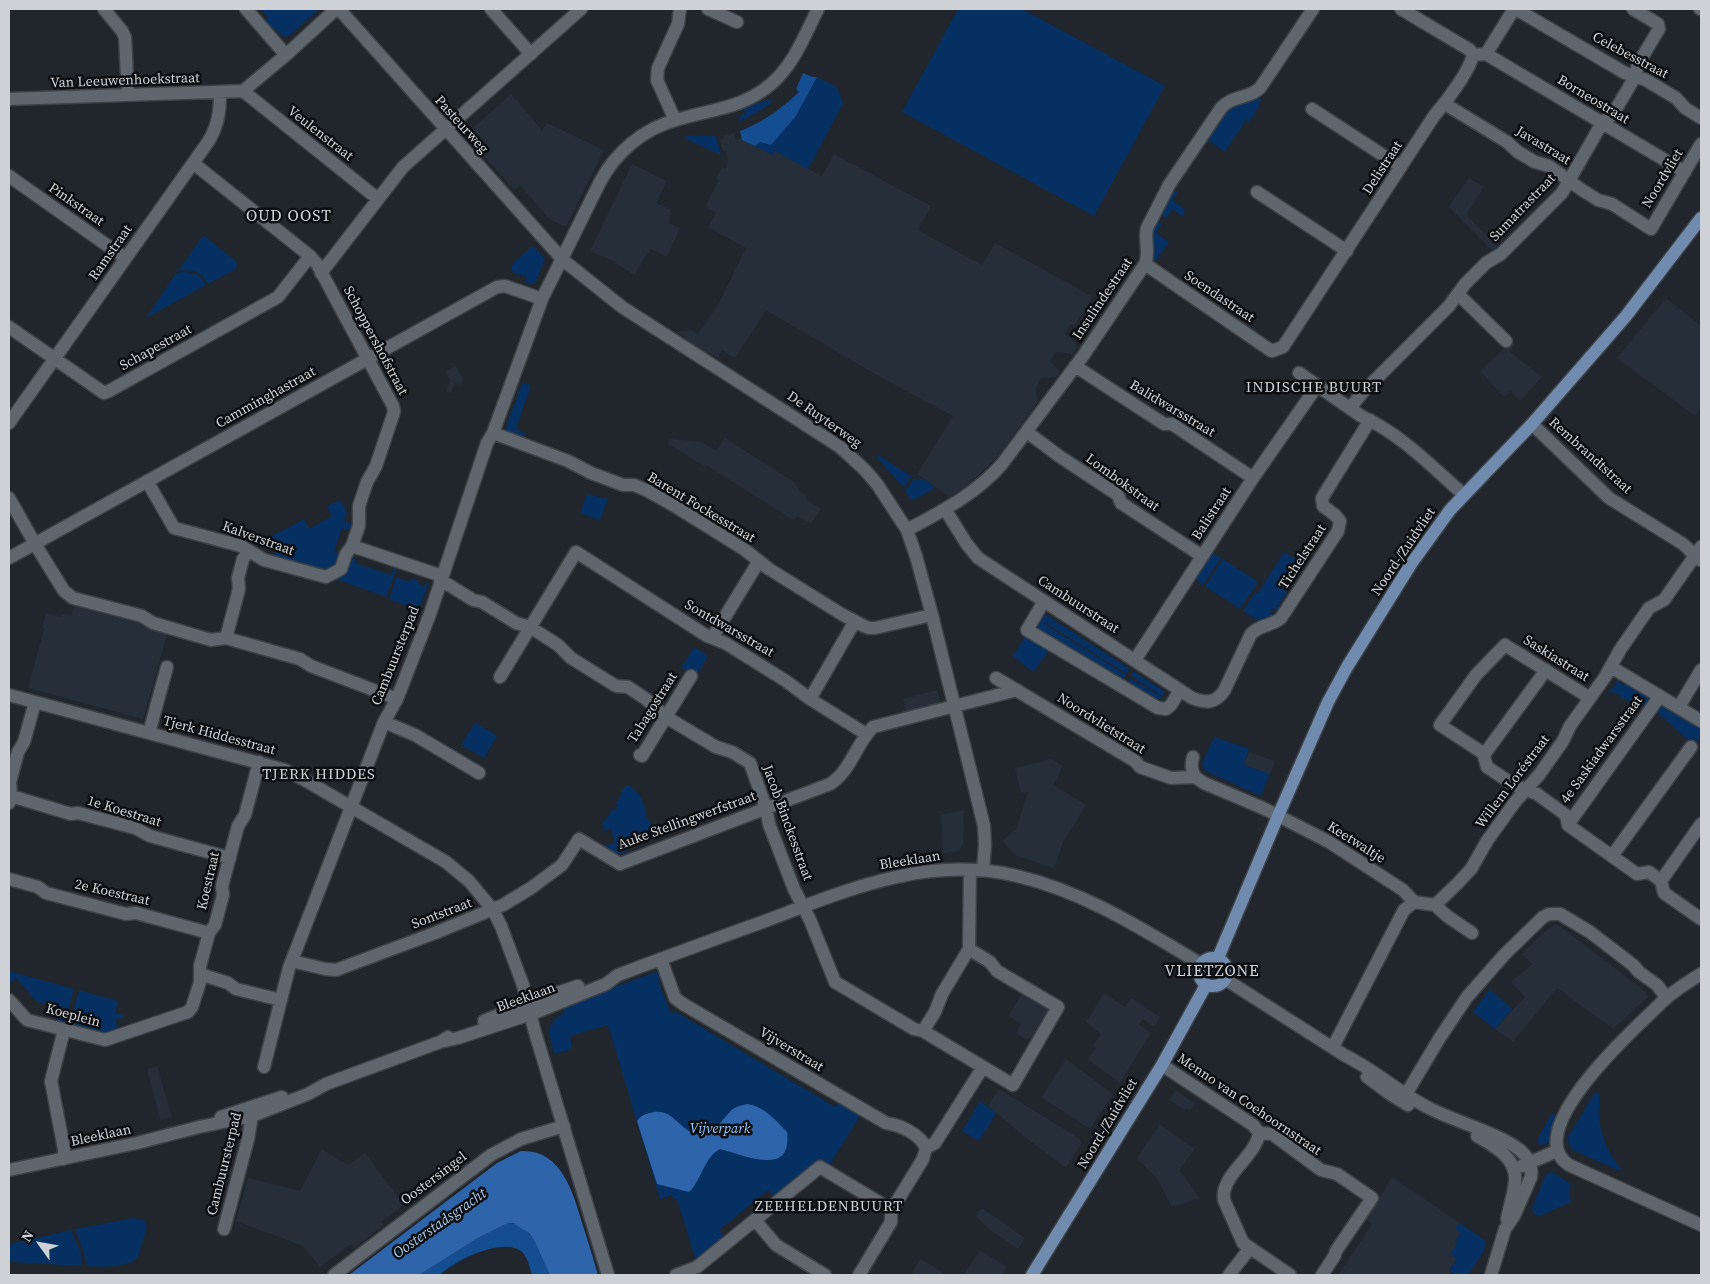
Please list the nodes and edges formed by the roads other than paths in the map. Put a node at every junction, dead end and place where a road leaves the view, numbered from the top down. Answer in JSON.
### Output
{"nodes":[{"id":1,"x":104,"y":9,"type":"edge"},
{"id":2,"x":246,"y":9,"type":"edge"},
{"id":3,"x":337,"y":9,"type":"edge"},
{"id":4,"x":491,"y":9,"type":"edge"},
{"id":5,"x":581,"y":9,"type":"edge"},
{"id":6,"x":679,"y":9,"type":"edge"},
{"id":7,"x":708,"y":9,"type":"edge"},
{"id":8,"x":818,"y":9,"type":"edge"},
{"id":9,"x":1313,"y":9,"type":"edge"},
{"id":10,"x":1401,"y":9,"type":"edge"},
{"id":11,"x":1515,"y":9,"type":"edge"},
{"id":12,"x":1633,"y":9,"type":"edge"},
{"id":13,"x":737,"y":22,"type":"dead end"},
{"id":14,"x":531,"y":54,"type":"junction"},
{"id":15,"x":286,"y":55,"type":"junction"},
{"id":16,"x":1480,"y":55,"type":"junction"},
{"id":17,"x":1634,"y":77,"type":"junction"},
{"id":18,"x":243,"y":91,"type":"junction"},
{"id":19,"x":220,"y":93,"type":"junction"},
{"id":20,"x":128,"y":96,"type":"junction"},
{"id":21,"x":9,"y":99,"type":"edge"},
{"id":22,"x":1445,"y":104,"type":"junction"},
{"id":23,"x":1312,"y":109,"type":"dead end"},
{"id":24,"x":1701,"y":118,"type":"edge"},
{"id":25,"x":675,"y":120,"type":"junction"},
{"id":26,"x":1602,"y":123,"type":"junction"},
{"id":27,"x":446,"y":130,"type":"junction"},
{"id":28,"x":1701,"y":144,"type":"edge"},
{"id":29,"x":193,"y":163,"type":"junction"},
{"id":30,"x":1401,"y":167,"type":"junction"},
{"id":31,"x":1685,"y":172,"type":"junction"},
{"id":32,"x":9,"y":176,"type":"edge"},
{"id":33,"x":1570,"y":180,"type":"junction"},
{"id":34,"x":1257,"y":192,"type":"dead end"},
{"id":35,"x":378,"y":199,"type":"junction"},
{"id":36,"x":1701,"y":218,"type":"edge"},
{"id":37,"x":1651,"y":229,"type":"joint"},
{"id":38,"x":1347,"y":250,"type":"junction"},
{"id":39,"x":310,"y":256,"type":"junction"},
{"id":40,"x":125,"y":258,"type":"junction"},
{"id":41,"x":563,"y":260,"type":"junction"},
{"id":42,"x":1145,"y":264,"type":"junction"},
{"id":43,"x":321,"y":273,"type":"junction"},
{"id":44,"x":1458,"y":294,"type":"junction"},
{"id":45,"x":542,"y":299,"type":"junction"},
{"id":46,"x":9,"y":327,"type":"edge"},
{"id":47,"x":1506,"y":341,"type":"dead end"},
{"id":48,"x":1278,"y":350,"type":"joint"},
{"id":49,"x":54,"y":359,"type":"junction"},
{"id":50,"x":368,"y":359,"type":"junction"},
{"id":51,"x":1075,"y":366,"type":"junction"},
{"id":52,"x":1299,"y":373,"type":"dead end"},
{"id":53,"x":1318,"y":386,"type":"junction"},
{"id":54,"x":1350,"y":408,"type":"junction"},
{"id":55,"x":1370,"y":420,"type":"junction"},
{"id":56,"x":9,"y":423,"type":"edge"},
{"id":57,"x":1532,"y":424,"type":"junction"},
{"id":58,"x":1026,"y":432,"type":"junction"},
{"id":59,"x":493,"y":433,"type":"junction"},
{"id":60,"x":1253,"y":478,"type":"junction"},
{"id":61,"x":147,"y":481,"type":"junction"},
{"id":62,"x":1463,"y":494,"type":"junction"},
{"id":63,"x":9,"y":498,"type":"edge"},
{"id":64,"x":945,"y":509,"type":"junction"},
{"id":65,"x":907,"y":530,"type":"junction"},
{"id":66,"x":35,"y":544,"type":"junction"},
{"id":67,"x":352,"y":546,"type":"junction"},
{"id":68,"x":249,"y":551,"type":"junction"},
{"id":69,"x":1699,"y":554,"type":"edge"},
{"id":70,"x":1202,"y":556,"type":"junction"},
{"id":71,"x":9,"y":558,"type":"edge"},
{"id":72,"x":759,"y":561,"type":"junction"},
{"id":73,"x":326,"y":577,"type":"joint"},
{"id":74,"x":441,"y":579,"type":"junction"},
{"id":75,"x":1044,"y":601,"type":"junction"},
{"id":76,"x":932,"y":615,"type":"junction"},
{"id":77,"x":855,"y":621,"type":"junction"},
{"id":78,"x":530,"y":627,"type":"junction"},
{"id":79,"x":226,"y":638,"type":"junction"},
{"id":80,"x":712,"y":638,"type":"junction"},
{"id":81,"x":1135,"y":660,"type":"junction"},
{"id":82,"x":167,"y":667,"type":"dead end"},
{"id":83,"x":1611,"y":667,"type":"junction"},
{"id":84,"x":1546,"y":670,"type":"junction"},
{"id":85,"x":1701,"y":670,"type":"edge"},
{"id":86,"x":691,"y":676,"type":"dead end"},
{"id":87,"x":500,"y":677,"type":"dead end"},
{"id":88,"x":996,"y":678,"type":"dead end"},
{"id":89,"x":1017,"y":690,"type":"junction"},
{"id":90,"x":1180,"y":690,"type":"junction"},
{"id":91,"x":9,"y":695,"type":"edge"},
{"id":92,"x":1660,"y":696,"type":"junction"},
{"id":93,"x":1590,"y":698,"type":"junction"},
{"id":94,"x":397,"y":699,"type":"junction"},
{"id":95,"x":810,"y":699,"type":"junction"},
{"id":96,"x":1214,"y":700,"type":"joint"},
{"id":97,"x":35,"y":702,"type":"junction"},
{"id":98,"x":955,"y":706,"type":"junction"},
{"id":99,"x":1679,"y":707,"type":"junction"},
{"id":100,"x":666,"y":717,"type":"junction"},
{"id":101,"x":1701,"y":721,"type":"edge"},
{"id":102,"x":384,"y":722,"type":"junction"},
{"id":103,"x":149,"y":733,"type":"junction"},
{"id":104,"x":866,"y":734,"type":"junction"},
{"id":105,"x":1691,"y":747,"type":"dead end"},
{"id":106,"x":1483,"y":753,"type":"junction"},
{"id":107,"x":640,"y":755,"type":"dead end"},
{"id":108,"x":1193,"y":757,"type":"dead end"},
{"id":109,"x":258,"y":762,"type":"junction"},
{"id":110,"x":479,"y":773,"type":"dead end"},
{"id":111,"x":1195,"y":777,"type":"junction"},
{"id":112,"x":1527,"y":790,"type":"junction"},
{"id":113,"x":10,"y":800,"type":"edge"},
{"id":114,"x":351,"y":807,"type":"junction"},
{"id":115,"x":766,"y":808,"type":"junction"},
{"id":116,"x":1278,"y":816,"type":"junction"},
{"id":117,"x":1567,"y":820,"type":"junction"},
{"id":118,"x":1701,"y":824,"type":"edge"},
{"id":119,"x":579,"y":838,"type":"joint"},
{"id":120,"x":1612,"y":856,"type":"junction"},
{"id":121,"x":230,"y":858,"type":"junction"},
{"id":122,"x":970,"y":870,"type":"junction"},
{"id":123,"x":983,"y":870,"type":"junction"},
{"id":124,"x":9,"y":878,"type":"edge"},
{"id":125,"x":1661,"y":880,"type":"junction"},
{"id":126,"x":1414,"y":902,"type":"junction"},
{"id":127,"x":1435,"y":905,"type":"junction"},
{"id":128,"x":803,"y":906,"type":"junction"},
{"id":129,"x":493,"y":910,"type":"junction"},
{"id":130,"x":1701,"y":919,"type":"edge"},
{"id":131,"x":1472,"y":932,"type":"dead end"},
{"id":132,"x":209,"y":933,"type":"junction"},
{"id":133,"x":969,"y":949,"type":"junction"},
{"id":134,"x":1218,"y":958,"type":"junction"},
{"id":135,"x":661,"y":959,"type":"junction"},
{"id":136,"x":292,"y":961,"type":"junction"},
{"id":137,"x":1201,"y":964,"type":"junction"},
{"id":138,"x":200,"y":974,"type":"junction"},
{"id":139,"x":1701,"y":974,"type":"edge"},
{"id":140,"x":1225,"y":979,"type":"junction"},
{"id":141,"x":1206,"y":985,"type":"junction"},
{"id":142,"x":1667,"y":998,"type":"junction"},
{"id":143,"x":9,"y":1000,"type":"edge"},
{"id":144,"x":280,"y":1000,"type":"junction"},
{"id":145,"x":192,"y":1007,"type":"joint"},
{"id":146,"x":529,"y":1008,"type":"junction"},
{"id":147,"x":64,"y":1030,"type":"junction"},
{"id":148,"x":923,"y":1031,"type":"junction"},
{"id":149,"x":1333,"y":1047,"type":"junction"},
{"id":150,"x":1162,"y":1065,"type":"junction"},
{"id":151,"x":264,"y":1067,"type":"dead end"},
{"id":152,"x":983,"y":1067,"type":"junction"},
{"id":153,"x":1404,"y":1098,"type":"junction"},
{"id":154,"x":253,"y":1111,"type":"junction"},
{"id":155,"x":564,"y":1126,"type":"junction"},
{"id":156,"x":1259,"y":1133,"type":"junction"},
{"id":157,"x":926,"y":1148,"type":"junction"},
{"id":158,"x":1555,"y":1152,"type":"junction"},
{"id":159,"x":64,"y":1159,"type":"junction"},
{"id":160,"x":1530,"y":1162,"type":"junction"},
{"id":161,"x":1514,"y":1169,"type":"junction"},
{"id":162,"x":9,"y":1170,"type":"edge"},
{"id":163,"x":891,"y":1206,"type":"junction"},
{"id":164,"x":755,"y":1220,"type":"junction"},
{"id":165,"x":1701,"y":1225,"type":"edge"},
{"id":166,"x":224,"y":1229,"type":"dead end"},
{"id":167,"x":1505,"y":1230,"type":"junction"},
{"id":168,"x":1250,"y":1248,"type":"junction"},
{"id":169,"x":682,"y":1274,"type":"edge"},
{"id":170,"x":334,"y":1275,"type":"edge"},
{"id":171,"x":608,"y":1275,"type":"edge"},
{"id":172,"x":826,"y":1275,"type":"edge"},
{"id":173,"x":859,"y":1275,"type":"edge"},
{"id":174,"x":1032,"y":1275,"type":"edge"},
{"id":175,"x":1229,"y":1275,"type":"edge"},
{"id":176,"x":1290,"y":1275,"type":"edge"},
{"id":177,"x":1322,"y":1275,"type":"edge"},
{"id":178,"x":1491,"y":1275,"type":"edge"}],
"edges":[{"from":1,"to":20,"type":"street"},
{"from":2,"to":15,"type":"street"},
{"from":3,"to":15,"type":"street"},
{"from":3,"to":27,"type":"street","name":"Pasteurweg"},
{"from":4,"to":14,"type":"street"},
{"from":5,"to":14,"type":"street"},
{"from":6,"to":25,"type":"street"},
{"from":7,"to":13,"type":"street"},
{"from":8,"to":25,"type":"street","name":"Cambuursterpad"},
{"from":9,"to":42,"type":"street","name":"Insulindestraat"},
{"from":10,"to":16,"type":"street","name":"Borneostraat"},
{"from":11,"to":16,"type":"street","name":"Delistraat"},
{"from":11,"to":17,"type":"street","name":"Celebesstraat"},
{"from":12,"to":17,"type":"street","name":"Sumatrastraat"},
{"from":14,"to":27,"type":"street"},
{"from":15,"to":18,"type":"street"},
{"from":16,"to":22,"type":"street","name":"Delistraat"},
{"from":16,"to":26,"type":"street","name":"Borneostraat"},
{"from":17,"to":24,"type":"street","name":"Celebesstraat"},
{"from":17,"to":26,"type":"street","name":"Sumatrastraat"},
{"from":18,"to":19,"type":"street","name":"Van Leeuwenhoekstraat"},
{"from":18,"to":35,"type":"street","name":"Veulenstraat"},
{"from":19,"to":20,"type":"street","name":"Van Leeuwenhoekstraat"},
{"from":19,"to":29,"type":"street","name":"Ramstraat"},
{"from":20,"to":21,"type":"street","name":"Van Leeuwenhoekstraat"},
{"from":22,"to":30,"type":"street","name":"Delistraat"},
{"from":22,"to":33,"type":"street","name":"Javastraat"},
{"from":23,"to":30,"type":"street"},
{"from":25,"to":41,"type":"street","name":"Cambuursterpad"},
{"from":26,"to":31,"type":"street","name":"Borneostraat"},
{"from":26,"to":33,"type":"street","name":"Sumatrastraat"},
{"from":27,"to":35,"type":"street"},
{"from":27,"to":41,"type":"street","name":"Pasteurweg"},
{"from":28,"to":31,"type":"street","name":"Noordvliet"},
{"from":29,"to":39,"type":"street","name":"Schoppershofstraat"},
{"from":29,"to":40,"type":"street","name":"Ramstraat"},
{"from":30,"to":38,"type":"street","name":"Delistraat"},
{"from":31,"to":37,"type":"street","name":"Noordvliet"},
{"from":32,"to":40,"type":"street","name":"Pinkstraat"},
{"from":33,"to":37,"type":"street","name":"Javastraat"},
{"from":33,"to":44,"type":"street","name":"Sumatrastraat"},
{"from":34,"to":38,"type":"street"},
{"from":35,"to":43,"type":"street"},
{"from":36,"to":57,"type":"main road","name":"Noord-/Zuidvliet"},
{"from":38,"to":48,"type":"street","name":"Delistraat"},
{"from":39,"to":43,"type":"street","name":"Schoppershofstraat"},
{"from":39,"to":49,"type":"street","name":"Schapestraat"},
{"from":40,"to":49,"type":"street","name":"Ramstraat"},
{"from":41,"to":45,"type":"street","name":"Cambuursterpad"},
{"from":41,"to":65,"type":"street","name":"De Ruyterweg"},
{"from":42,"to":48,"type":"street","name":"Soendastraat"},
{"from":42,"to":51,"type":"street","name":"Insulindestraat"},
{"from":43,"to":50,"type":"street","name":"Schoppershofstraat"},
{"from":44,"to":47,"type":"street"},
{"from":44,"to":54,"type":"street","name":"Sumatrastraat"},
{"from":45,"to":50,"type":"street","name":"Camminghastraat"},
{"from":45,"to":59,"type":"street","name":"Cambuursterpad"},
{"from":46,"to":49,"type":"street","name":"Schapestraat"},
{"from":49,"to":56,"type":"street","name":"Ramstraat"},
{"from":50,"to":61,"type":"street","name":"Camminghastraat"},
{"from":50,"to":67,"type":"street","name":"Schoppershofstraat"},
{"from":51,"to":58,"type":"street","name":"Insulindestraat"},
{"from":51,"to":60,"type":"street","name":"Balidwarsstraat"},
{"from":52,"to":53,"type":"street"},
{"from":53,"to":54,"type":"street"},
{"from":53,"to":60,"type":"street","name":"Balistraat"},
{"from":54,"to":55,"type":"street"},
{"from":55,"to":62,"type":"street"},
{"from":55,"to":96,"type":"street","name":"Tichelstraat"},
{"from":57,"to":62,"type":"main road","name":"Noord-/Zuidvliet"},
{"from":57,"to":69,"type":"street","name":"Rembrandtstraat"},
{"from":58,"to":64,"type":"street","name":"Insulindestraat"},
{"from":58,"to":70,"type":"street","name":"Lombokstraat"},
{"from":59,"to":72,"type":"street","name":"Barent Fockesstraat"},
{"from":59,"to":74,"type":"street","name":"Cambuursterpad"},
{"from":60,"to":70,"type":"street","name":"Balistraat"},
{"from":61,"to":66,"type":"street","name":"Camminghastraat"},
{"from":61,"to":68,"type":"street","name":"Kalverstraat"},
{"from":62,"to":116,"type":"main road","name":"Noord-/Zuidvliet"},
{"from":63,"to":66,"type":"street"},
{"from":64,"to":65,"type":"street","name":"Insulindestraat"},
{"from":64,"to":75,"type":"street","name":"Cambuurstraat"},
{"from":65,"to":76,"type":"street","name":"De Ruyterweg"},
{"from":66,"to":71,"type":"street","name":"Camminghastraat"},
{"from":66,"to":79,"type":"street"},
{"from":67,"to":73,"type":"street","name":"Schoppershofstraat"},
{"from":67,"to":74,"type":"street"},
{"from":68,"to":73,"type":"street","name":"Kalverstraat"},
{"from":68,"to":79,"type":"street"},
{"from":69,"to":83,"type":"street","name":"Willem Loréstraat"},
{"from":70,"to":81,"type":"street","name":"Balistraat"},
{"from":72,"to":77,"type":"street","name":"Barent Fockesstraat"},
{"from":72,"to":80,"type":"street"},
{"from":74,"to":78,"type":"street","name":"Jacob Binckesstraat"},
{"from":74,"to":94,"type":"street","name":"Cambuursterpad"},
{"from":75,"to":81,"type":"street","name":"Cambuurstraat"},
{"from":75,"to":90,"type":"street"},
{"from":76,"to":77,"type":"street","name":"Barent Fockesstraat"},
{"from":76,"to":98,"type":"street","name":"De Ruyterweg"},
{"from":77,"to":95,"type":"street"},
{"from":78,"to":80,"type":"street","name":"Sontdwarsstraat"},
{"from":78,"to":87,"type":"street"},
{"from":78,"to":100,"type":"street","name":"Jacob Binckesstraat"},
{"from":79,"to":94,"type":"street"},
{"from":80,"to":95,"type":"street","name":"Sontdwarsstraat"},
{"from":81,"to":90,"type":"street","name":"Cambuurstraat"},
{"from":82,"to":103,"type":"street"},
{"from":83,"to":92,"type":"street","name":"Saskiastraat"},
{"from":83,"to":93,"type":"street","name":"Willem Loréstraat"},
{"from":84,"to":93,"type":"street","name":"Saskiastraat"},
{"from":84,"to":106,"type":"street"},
{"from":84,"to":106,"type":"street","name":"Saskiastraat"},
{"from":85,"to":99,"type":"street"},
{"from":86,"to":100,"type":"street","name":"Tabagostraat"},
{"from":88,"to":89,"type":"street","name":"Noordvlietstraat"},
{"from":89,"to":98,"type":"street"},
{"from":89,"to":111,"type":"street","name":"Noordvlietstraat"},
{"from":90,"to":96,"type":"street","name":"Cambuurstraat"},
{"from":91,"to":97,"type":"street","name":"Tjerk Hiddesstraat"},
{"from":92,"to":99,"type":"street","name":"Saskiastraat"},
{"from":92,"to":117,"type":"street","name":"4e Saskiadwarsstraat"},
{"from":93,"to":112,"type":"street","name":"Willem Loréstraat"},
{"from":94,"to":102,"type":"street","name":"Cambuursterpad"},
{"from":95,"to":104,"type":"street","name":"Sontdwarsstraat"},
{"from":97,"to":103,"type":"street","name":"Tjerk Hiddesstraat"},
{"from":97,"to":113,"type":"street"},
{"from":98,"to":104,"type":"street"},
{"from":98,"to":123,"type":"street","name":"De Ruyterweg"},
{"from":99,"to":101,"type":"street","name":"Saskiastraat"},
{"from":100,"to":107,"type":"street","name":"Tabagostraat"},
{"from":100,"to":115,"type":"street","name":"Jacob Binckesstraat"},
{"from":102,"to":110,"type":"street"},
{"from":102,"to":114,"type":"street","name":"Cambuursterpad"},
{"from":103,"to":109,"type":"street","name":"Tjerk Hiddesstraat"},
{"from":104,"to":115,"type":"street","name":"Auke Stellingwerfstraat"},
{"from":105,"to":120,"type":"street"},
{"from":106,"to":112,"type":"street"},
{"from":108,"to":111,"type":"street"},
{"from":109,"to":114,"type":"street","name":"Tjerk Hiddesstraat"},
{"from":109,"to":121,"type":"street","name":"Koestraat"},
{"from":111,"to":116,"type":"street"},
{"from":112,"to":117,"type":"street"},
{"from":112,"to":127,"type":"street","name":"Willem Loréstraat"},
{"from":113,"to":121,"type":"street","name":"1e Koestraat"},
{"from":114,"to":129,"type":"street","name":"Tjerk Hiddesstraat"},
{"from":114,"to":136,"type":"street","name":"Cambuursterpad"},
{"from":115,"to":119,"type":"street","name":"Auke Stellingwerfstraat"},
{"from":115,"to":128,"type":"street","name":"Jacob Binckesstraat"},
{"from":116,"to":126,"type":"street","name":"Keetwaltje"},
{"from":116,"to":134,"type":"main road","name":"Noord-/Zuidvliet"},
{"from":117,"to":120,"type":"street"},
{"from":118,"to":125,"type":"street"},
{"from":119,"to":129,"type":"street","name":"Sontstraat"},
{"from":120,"to":125,"type":"street"},
{"from":121,"to":132,"type":"street","name":"Koestraat"},
{"from":122,"to":123,"type":"street","name":"Bleeklaan"},
{"from":122,"to":128,"type":"street","name":"Bleeklaan"},
{"from":122,"to":133,"type":"street"},
{"from":123,"to":137,"type":"street","name":"Bleeklaan"},
{"from":124,"to":132,"type":"street","name":"2e Koestraat"},
{"from":125,"to":130,"type":"street"},
{"from":126,"to":127,"type":"street"},
{"from":126,"to":149,"type":"street"},
{"from":127,"to":131,"type":"street"},
{"from":128,"to":135,"type":"street","name":"Bleeklaan"},
{"from":128,"to":148,"type":"street","name":"Jacob Binckesstraat"},
{"from":129,"to":136,"type":"street","name":"Sontstraat"},
{"from":129,"to":146,"type":"street","name":"Tjerk Hiddesstraat"},
{"from":132,"to":138,"type":"street","name":"Koestraat"},
{"from":133,"to":148,"type":"street"},
{"from":133,"to":152,"type":"street","name":"Jacob Binckesstraat"},
{"from":134,"to":137,"type":"main road"},
{"from":134,"to":140,"type":"main road"},
{"from":135,"to":146,"type":"street","name":"Bleeklaan"},
{"from":135,"to":157,"type":"street","name":"Vijverstraat"},
{"from":136,"to":144,"type":"street","name":"Cambuursterpad"},
{"from":137,"to":141,"type":"main road"},
{"from":138,"to":144,"type":"street"},
{"from":138,"to":145,"type":"street","name":"Koestraat"},
{"from":139,"to":142,"type":"street"},
{"from":140,"to":141,"type":"main road"},
{"from":140,"to":149,"type":"street"},
{"from":141,"to":150,"type":"main road","name":"Noord-/Zuidvliet"},
{"from":142,"to":153,"type":"street"},
{"from":142,"to":158,"type":"street"},
{"from":143,"to":147,"type":"street","name":"Koeplein"},
{"from":144,"to":151,"type":"street","name":"Cambuursterpad"},
{"from":145,"to":147,"type":"street","name":"Koeplein"},
{"from":146,"to":154,"type":"street","name":"Bleeklaan"},
{"from":146,"to":155,"type":"street"},
{"from":147,"to":159,"type":"street"},
{"from":148,"to":152,"type":"street","name":"Jacob Binckesstraat"},
{"from":149,"to":153,"type":"street"},
{"from":150,"to":156,"type":"street","name":"Menno van Coehoornstraat"},
{"from":150,"to":174,"type":"main road","name":"Noord-/Zuidvliet"},
{"from":152,"to":157,"type":"street"},
{"from":153,"to":160,"type":"street"},
{"from":153,"to":161,"type":"street"},
{"from":154,"to":159,"type":"street","name":"Bleeklaan"},
{"from":154,"to":166,"type":"street","name":"Cambuursterpad"},
{"from":155,"to":170,"type":"street","name":"Oostersingel"},
{"from":155,"to":171,"type":"street"},
{"from":156,"to":168,"type":"street"},
{"from":156,"to":177,"type":"street","name":"Menno van Coehoornstraat"},
{"from":157,"to":163,"type":"street"},
{"from":158,"to":160,"type":"street"},
{"from":158,"to":165,"type":"street"},
{"from":159,"to":162,"type":"street","name":"Bleeklaan"},
{"from":160,"to":161,"type":"street"},
{"from":160,"to":167,"type":"street"},
{"from":161,"to":167,"type":"street"},
{"from":163,"to":164,"type":"street"},
{"from":163,"to":173,"type":"street"},
{"from":164,"to":169,"type":"street"},
{"from":164,"to":172,"type":"street"},
{"from":167,"to":178,"type":"street"},
{"from":168,"to":175,"type":"street"},
{"from":168,"to":176,"type":"street"}]}
